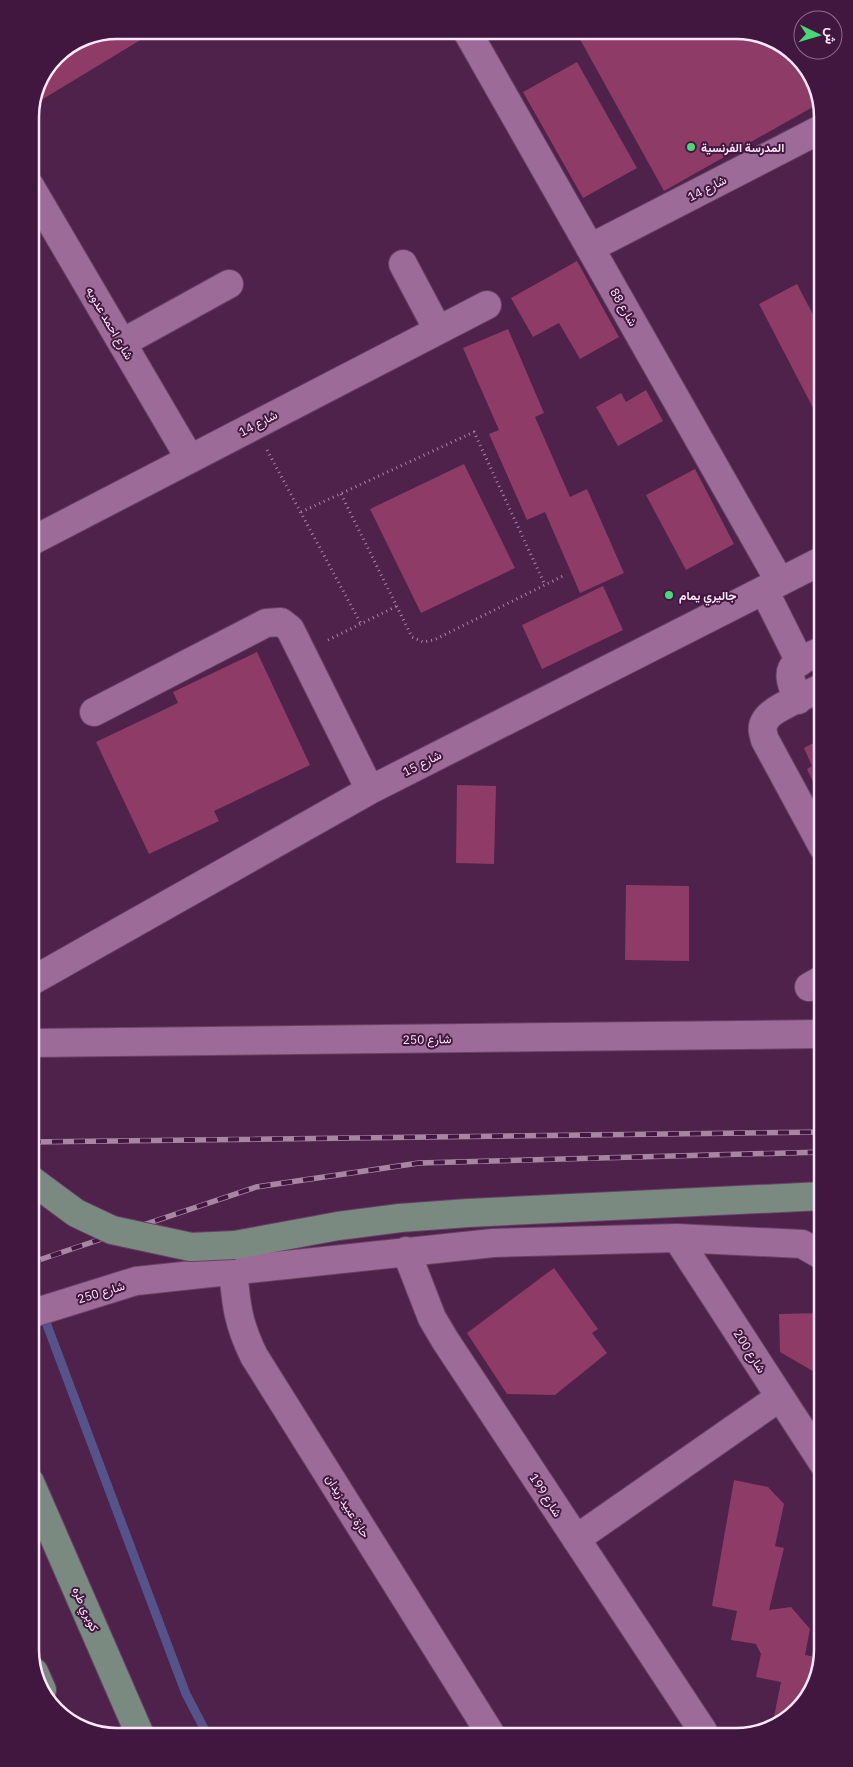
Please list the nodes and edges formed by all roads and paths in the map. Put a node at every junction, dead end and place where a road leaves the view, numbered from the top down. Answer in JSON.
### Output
{"nodes":[{"id":1,"x":471,"y":39,"type":"edge"},
{"id":2,"x":814,"y":133,"type":"edge"},
{"id":3,"x":39,"y":201,"type":"edge"},
{"id":4,"x":590,"y":248,"type":"junction"},
{"id":5,"x":403,"y":264,"type":"dead end"},
{"id":6,"x":229,"y":284,"type":"dead end"},
{"id":7,"x":487,"y":305,"type":"dead end"},
{"id":8,"x":438,"y":330,"type":"junction"},
{"id":9,"x":122,"y":343,"type":"junction"},
{"id":10,"x":253,"y":426,"type":"junction"},
{"id":11,"x":190,"y":459,"type":"junction"},
{"id":12,"x":341,"y":494,"type":"junction"},
{"id":13,"x":302,"y":512,"type":"junction"},
{"id":14,"x":39,"y":537,"type":"edge"},
{"id":15,"x":814,"y":565,"type":"edge"},
{"id":16,"x":565,"y":576,"type":"dead end"},
{"id":17,"x":545,"y":586,"type":"junction"},
{"id":18,"x":772,"y":586,"type":"junction"},
{"id":19,"x":397,"y":606,"type":"junction"},
{"id":20,"x":361,"y":624,"type":"junction"},
{"id":21,"x":302,"y":653,"type":"junction"},
{"id":22,"x":812,"y":656,"type":"edge"},
{"id":23,"x":814,"y":692,"type":"edge"},
{"id":24,"x":798,"y":700,"type":"junction"},
{"id":25,"x":94,"y":712,"type":"dead end"},
{"id":26,"x":370,"y":790,"type":"junction"},
{"id":27,"x":814,"y":830,"type":"edge"},
{"id":28,"x":39,"y":977,"type":"edge"},
{"id":29,"x":814,"y":1034,"type":"edge"},
{"id":30,"x":39,"y":1043,"type":"edge"},
{"id":31,"x":39,"y":1186,"type":"edge"},
{"id":32,"x":814,"y":1196,"type":"edge"},
{"id":33,"x":676,"y":1238,"type":"junction"},
{"id":34,"x":814,"y":1244,"type":"edge"},
{"id":35,"x":406,"y":1251,"type":"junction"},
{"id":36,"x":234,"y":1257,"type":"junction"},
{"id":37,"x":39,"y":1311,"type":"edge"},
{"id":38,"x":780,"y":1397,"type":"junction"},
{"id":39,"x":810,"y":1425,"type":"edge"},
{"id":40,"x":39,"y":1503,"type":"edge"},
{"id":41,"x":576,"y":1540,"type":"junction"},
{"id":42,"x":138,"y":1728,"type":"edge"},
{"id":43,"x":487,"y":1728,"type":"edge"},
{"id":44,"x":701,"y":1728,"type":"edge"}],
"edges":[{"from":1,"to":4,"type":"street","name":"شارع 88"},
{"from":2,"to":4,"type":"street","name":"شارع 14"},
{"from":3,"to":9,"type":"street","name":"شارع احمد عدويه"},
{"from":4,"to":18,"type":"street","name":"شارع 88"},
{"from":5,"to":8,"type":"street"},
{"from":6,"to":9,"type":"street"},
{"from":7,"to":8,"type":"street","name":"شارع 14"},
{"from":8,"to":10,"type":"street","name":"شارع 14"},
{"from":9,"to":11,"type":"street","name":"شارع احمد عدويه"},
{"from":10,"to":11,"type":"street","name":"شارع 14"},
{"from":10,"to":13,"type":"path"},
{"from":11,"to":14,"type":"street","name":"شارع 14"},
{"from":12,"to":13,"type":"path"},
{"from":12,"to":17,"type":"path"},
{"from":12,"to":19,"type":"path"},
{"from":13,"to":20,"type":"path"},
{"from":15,"to":18,"type":"street","name":"شارع 15"},
{"from":16,"to":17,"type":"path"},
{"from":17,"to":19,"type":"path"},
{"from":18,"to":22,"type":"street","name":"شارع 88"},
{"from":18,"to":26,"type":"street","name":"شارع 15"},
{"from":19,"to":20,"type":"path"},
{"from":20,"to":21,"type":"path"},
{"from":21,"to":25,"type":"street"},
{"from":21,"to":26,"type":"street"},
{"from":22,"to":24,"type":"street"},
{"from":23,"to":24,"type":"street"},
{"from":24,"to":27,"type":"street"},
{"from":26,"to":28,"type":"street","name":"شارع 15"},
{"from":29,"to":30,"type":"street","name":"شارع 250"},
{"from":31,"to":36,"type":"main road","bridge":true},
{"from":32,"to":36,"type":"main road"},
{"from":33,"to":34,"type":"street","name":"شارع 250"},
{"from":33,"to":35,"type":"street","name":"شارع 250"},
{"from":33,"to":38,"type":"street","name":"شارع 200"},
{"from":35,"to":36,"type":"street","name":"شارع 250"},
{"from":35,"to":41,"type":"street","name":"شارع 199"},
{"from":36,"to":37,"type":"street","name":"شارع 250"},
{"from":36,"to":43,"type":"street","name":"حارة عبيد زيدان"},
{"from":38,"to":39,"type":"street","name":"شارع 200"},
{"from":38,"to":41,"type":"street"},
{"from":40,"to":42,"type":"main road","name":"كوبري طره"},
{"from":41,"to":44,"type":"street","name":"شارع 199"}]}
